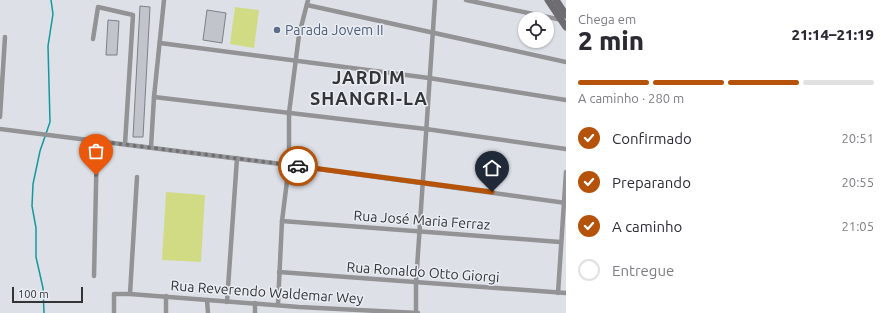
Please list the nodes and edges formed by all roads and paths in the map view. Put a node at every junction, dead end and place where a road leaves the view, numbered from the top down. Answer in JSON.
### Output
{"nodes":[{"id":1,"x":164,"y":0,"type":"edge"},
{"id":2,"x":435,"y":0,"type":"edge"},
{"id":3,"x":466,"y":0,"type":"edge"},
{"id":4,"x":548,"y":0,"type":"edge"},
{"id":5,"x":556,"y":0,"type":"edge"},
{"id":6,"x":474,"y":1,"type":"edge"},
{"id":7,"x":307,"y":2,"type":"edge"},
{"id":8,"x":564,"y":17,"type":"edge"},
{"id":9,"x":566,"y":27,"type":"edge"},
{"id":10,"x":432,"y":31,"type":"junction"},
{"id":11,"x":5,"y":37,"type":"dead end"},
{"id":12,"x":94,"y":39,"type":"dead end"},
{"id":13,"x":160,"y":43,"type":"junction"},
{"id":14,"x":295,"y":60,"type":"junction"},
{"id":15,"x":566,"y":62,"type":"edge"},
{"id":16,"x":429,"y":78,"type":"junction"},
{"id":17,"x":154,"y":97,"type":"junction"},
{"id":18,"x":566,"y":100,"type":"edge"},
{"id":19,"x":289,"y":113,"type":"junction"},
{"id":20,"x":0,"y":117,"type":"edge"},
{"id":21,"x":0,"y":129,"type":"edge"},
{"id":22,"x":426,"y":129,"type":"junction"},
{"id":23,"x":97,"y":141,"type":"junction"},
{"id":24,"x":125,"y":144,"type":"junction"},
{"id":25,"x":151,"y":147,"type":"junction"},
{"id":26,"x":566,"y":149,"type":"edge"},
{"id":27,"x":237,"y":158,"type":"junction"},
{"id":28,"x":289,"y":164,"type":"junction"},
{"id":29,"x":566,"y":172,"type":"edge"},
{"id":30,"x":137,"y":177,"type":"dead end"},
{"id":31,"x":423,"y":183,"type":"junction"},
{"id":32,"x":565,"y":203,"type":"edge"},
{"id":33,"x":282,"y":221,"type":"junction"},
{"id":34,"x":420,"y":231,"type":"junction"},
{"id":35,"x":560,"y":242,"type":"junction"},
{"id":36,"x":279,"y":272,"type":"junction"},
{"id":37,"x":94,"y":276,"type":"dead end"},
{"id":38,"x":416,"y":283,"type":"junction"},
{"id":39,"x":558,"y":293,"type":"junction"},
{"id":40,"x":566,"y":293,"type":"edge"},
{"id":41,"x":130,"y":294,"type":"junction"},
{"id":42,"x":166,"y":296,"type":"junction"},
{"id":43,"x":207,"y":300,"type":"junction"},
{"id":44,"x":227,"y":302,"type":"junction"},
{"id":45,"x":255,"y":303,"type":"junction"},
{"id":46,"x":278,"y":304,"type":"junction"},
{"id":47,"x":299,"y":307,"type":"junction"},
{"id":48,"x":345,"y":311,"type":"edge"},
{"id":49,"x":389,"y":312,"type":"edge"},
{"id":50,"x":114,"y":313,"type":"edge"},
{"id":51,"x":166,"y":313,"type":"edge"},
{"id":52,"x":208,"y":313,"type":"edge"},
{"id":53,"x":255,"y":313,"type":"edge"},
{"id":54,"x":299,"y":313,"type":"edge"},
{"id":55,"x":417,"y":313,"type":"edge"}],
"edges":[{"from":1,"to":13,"type":"street"},
{"from":2,"to":10,"type":"street"},
{"from":3,"to":6,"type":"street"},
{"from":4,"to":8,"type":"main road"},
{"from":5,"to":8,"type":"main road"},
{"from":6,"to":8,"type":"street"},
{"from":7,"to":10,"type":"street"},
{"from":7,"to":14,"type":"street"},
{"from":8,"to":9,"type":"main road"},
{"from":10,"to":15,"type":"street"},
{"from":10,"to":16,"type":"street"},
{"from":11,"to":20,"type":"street"},
{"from":12,"to":24,"type":"street"},
{"from":13,"to":14,"type":"street"},
{"from":13,"to":17,"type":"street"},
{"from":14,"to":16,"type":"street"},
{"from":14,"to":19,"type":"street"},
{"from":16,"to":18,"type":"street"},
{"from":16,"to":22,"type":"street"},
{"from":17,"to":19,"type":"street"},
{"from":17,"to":25,"type":"street"},
{"from":19,"to":22,"type":"street"},
{"from":19,"to":28,"type":"street"},
{"from":21,"to":23,"type":"street"},
{"from":22,"to":26,"type":"street"},
{"from":22,"to":31,"type":"street"},
{"from":23,"to":24,"type":"street"},
{"from":23,"to":37,"type":"street"},
{"from":24,"to":25,"type":"street"},
{"from":25,"to":27,"type":"street"},
{"from":27,"to":28,"type":"street"},
{"from":27,"to":44,"type":"street"},
{"from":28,"to":31,"type":"street"},
{"from":28,"to":33,"type":"street"},
{"from":29,"to":32,"type":"street"},
{"from":30,"to":41,"type":"street"},
{"from":31,"to":32,"type":"street"},
{"from":31,"to":34,"type":"street"},
{"from":32,"to":35,"type":"street"},
{"from":33,"to":34,"type":"street","name":"Rua José Maria Ferraz"},
{"from":33,"to":36,"type":"street"},
{"from":34,"to":35,"type":"street","name":"Rua José Maria Ferraz"},
{"from":34,"to":38,"type":"street"},
{"from":35,"to":39,"type":"street"},
{"from":36,"to":38,"type":"street","name":"Rua Ronaldo Otto Giorgi"},
{"from":36,"to":46,"type":"street"},
{"from":38,"to":39,"type":"street","name":"Rua Ronaldo Otto Giorgi"},
{"from":38,"to":55,"type":"street"},
{"from":39,"to":40,"type":"street","name":"Rua Ronaldo Otto Giorgi"},
{"from":41,"to":42,"type":"street","name":"Rua Reverendo Waldemar Wey"},
{"from":41,"to":50,"type":"street","name":"Rua Reverendo Waldemar Wey"},
{"from":42,"to":43,"type":"street","name":"Rua Reverendo Waldemar Wey"},
{"from":42,"to":51,"type":"street"},
{"from":43,"to":44,"type":"street","name":"Rua Reverendo Waldemar Wey"},
{"from":43,"to":52,"type":"street"},
{"from":44,"to":45,"type":"street","name":"Rua Reverendo Waldemar Wey"},
{"from":45,"to":46,"type":"street","name":"Rua Reverendo Waldemar Wey"},
{"from":45,"to":53,"type":"street"},
{"from":46,"to":47,"type":"street","name":"Rua Reverendo Waldemar Wey"},
{"from":47,"to":48,"type":"street","name":"Rua Reverendo Waldemar Wey"},
{"from":47,"to":54,"type":"street"},
{"from":48,"to":49,"type":"street","name":"Rua Reverendo Waldemar Wey"},
{"from":49,"to":55,"type":"street","name":"Rua Reverendo Waldemar Wey"}]}
